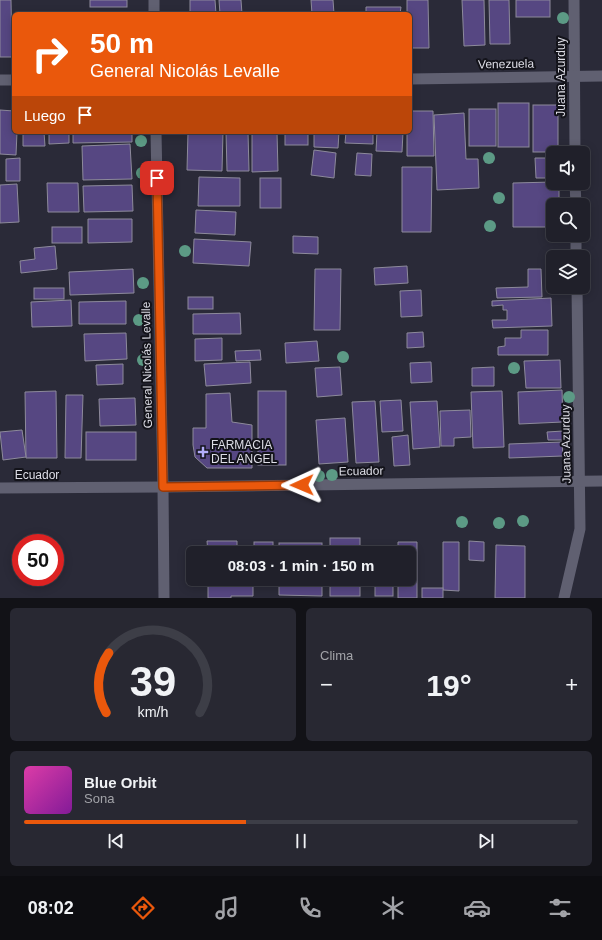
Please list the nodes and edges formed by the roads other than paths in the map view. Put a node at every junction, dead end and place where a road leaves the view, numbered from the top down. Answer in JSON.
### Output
{"nodes":[{"id":1,"x":154,"y":0,"type":"edge"},
{"id":2,"x":574,"y":0,"type":"edge"},
{"id":3,"x":154,"y":12,"type":"edge"},
{"id":4,"x":574,"y":76,"type":"junction"},
{"id":5,"x":602,"y":76,"type":"edge"},
{"id":6,"x":412,"y":79,"type":"edge"},
{"id":7,"x":0,"y":80,"type":"edge"},
{"id":8,"x":12,"y":80,"type":"edge"},
{"id":9,"x":156,"y":134,"type":"edge"},
{"id":10,"x":575,"y":146,"type":"edge"},
{"id":11,"x":577,"y":294,"type":"edge"},
{"id":12,"x":579,"y":481,"type":"junction"},
{"id":13,"x":602,"y":481,"type":"edge"},
{"id":14,"x":163,"y":487,"type":"junction"},
{"id":15,"x":0,"y":488,"type":"edge"},
{"id":16,"x":164,"y":598,"type":"edge"},
{"id":17,"x":564,"y":598,"type":"edge"}],
"edges":[{"from":1,"to":3,"type":"street"},
{"from":2,"to":4,"type":"street","name":"Juana Azurduy"},
{"from":4,"to":5,"type":"street","name":"Venezuela"},
{"from":4,"to":6,"type":"street","name":"Venezuela"},
{"from":4,"to":10,"type":"street","name":"Juana Azurduy"},
{"from":7,"to":8,"type":"street"},
{"from":9,"to":14,"type":"street","name":"General Nicolás Levalle"},
{"from":11,"to":12,"type":"street","name":"Juana Azurduy"},
{"from":12,"to":13,"type":"street","name":"Ecuador"},
{"from":12,"to":14,"type":"street","name":"Ecuador"},
{"from":12,"to":17,"type":"street","name":"Juana Azurduy"},
{"from":14,"to":15,"type":"street","name":"Ecuador"},
{"from":14,"to":16,"type":"street","name":"General Nicolás Levalle"}]}
